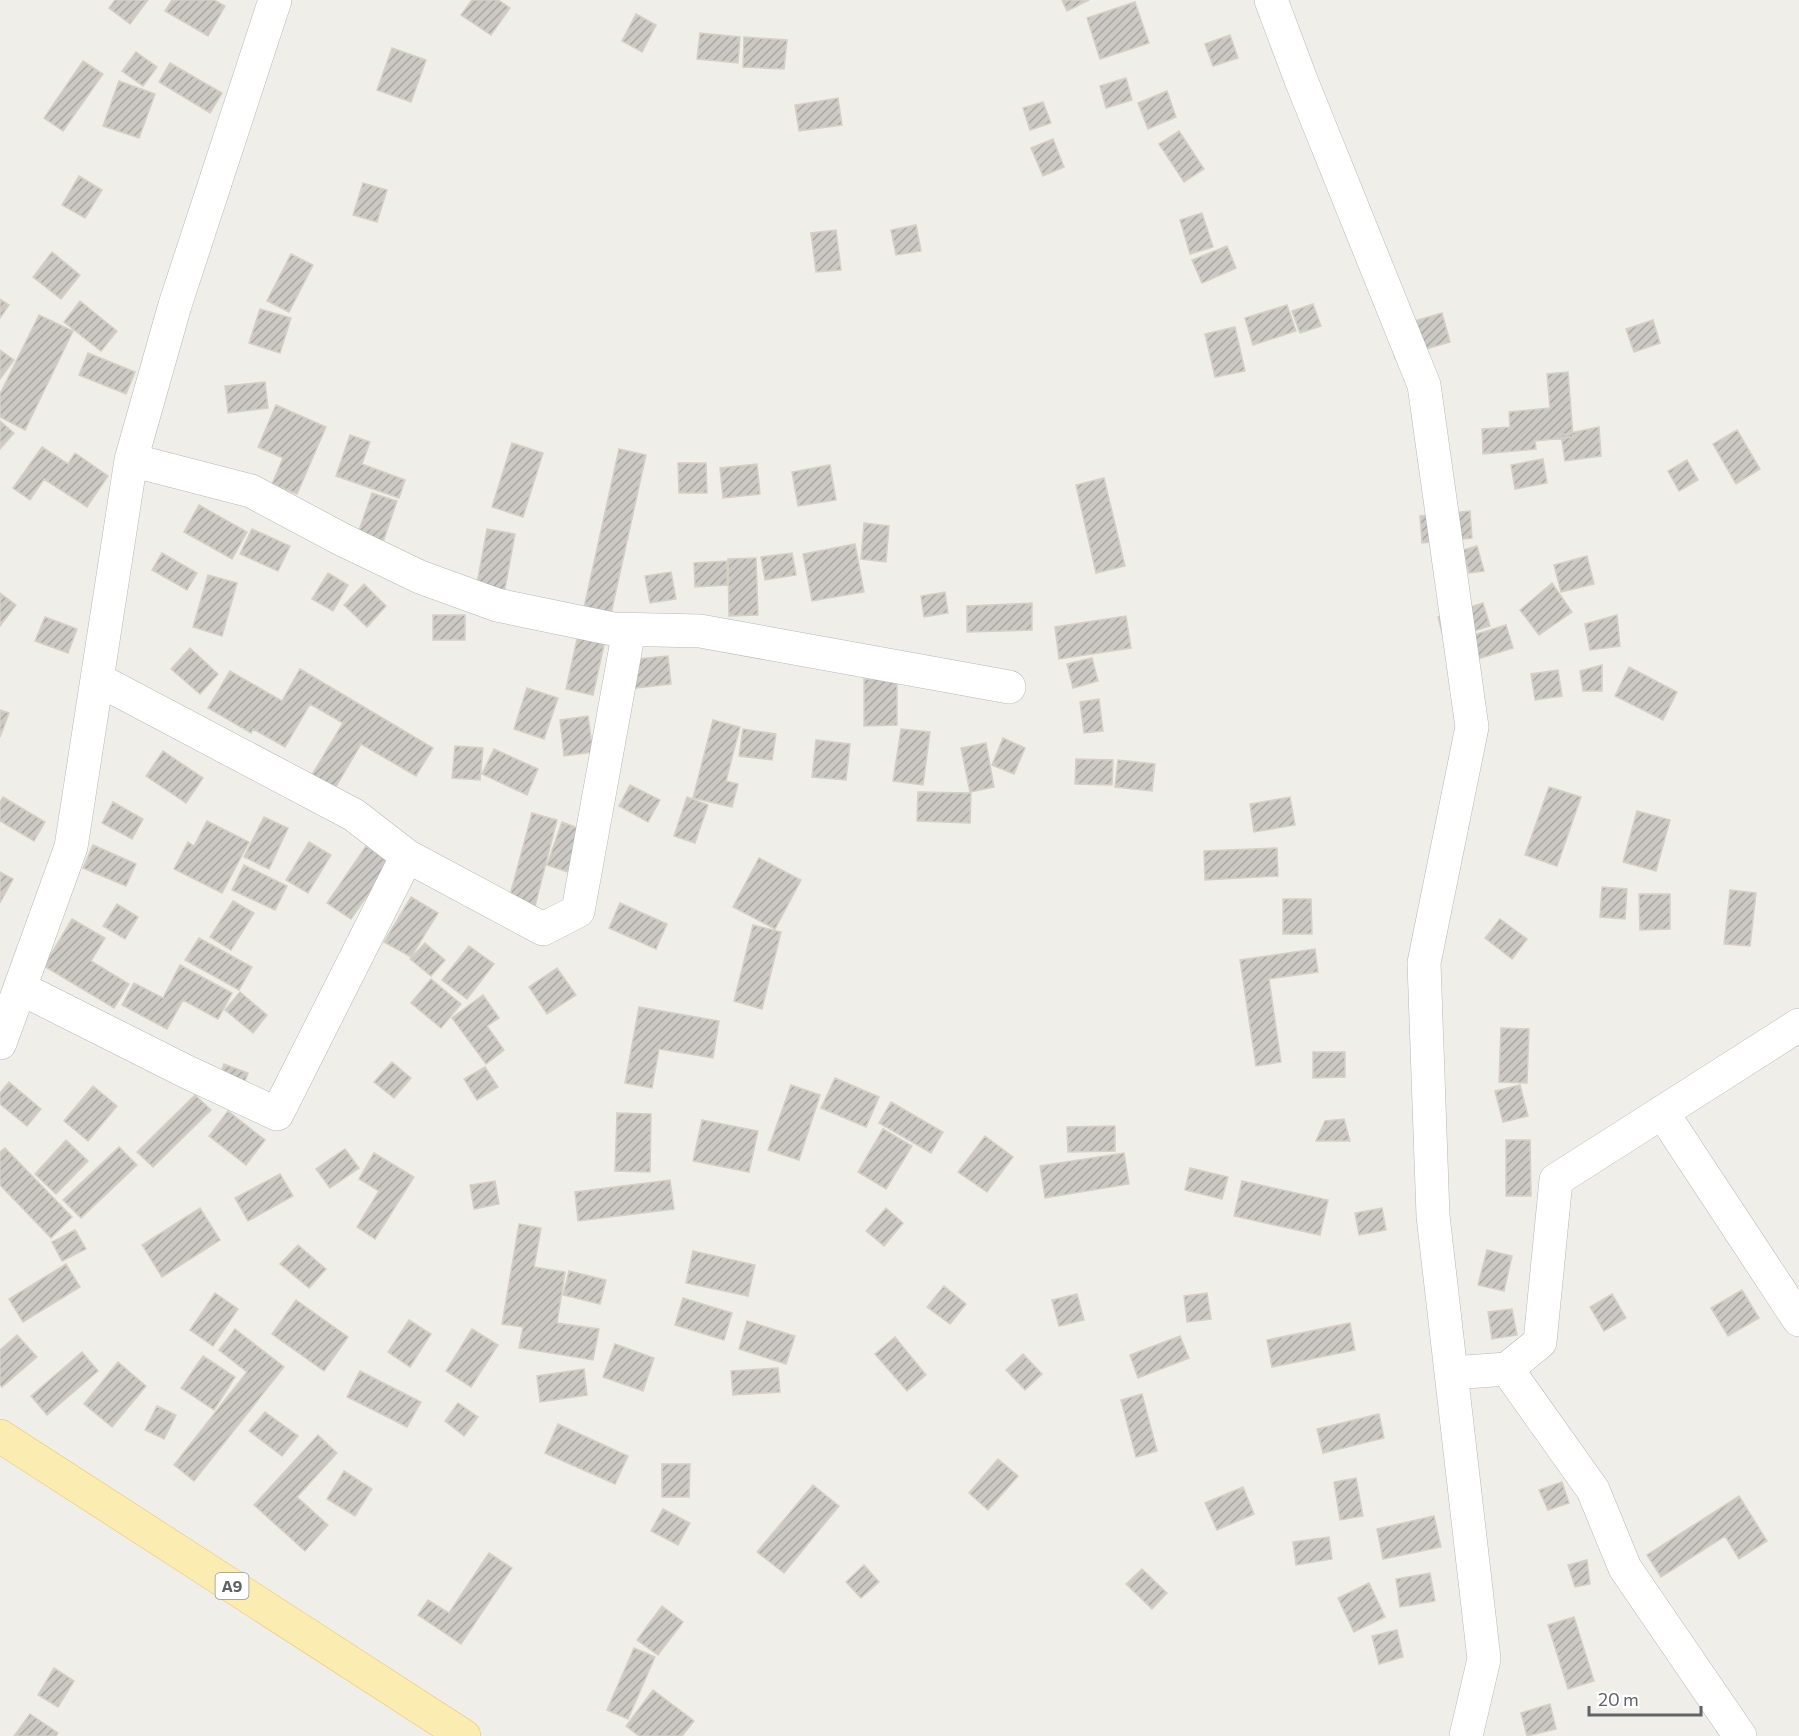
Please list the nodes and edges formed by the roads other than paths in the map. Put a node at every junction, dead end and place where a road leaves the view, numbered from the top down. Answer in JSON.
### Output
{"nodes":[{"id":1,"x":275,"y":0,"type":"edge"},
{"id":2,"x":1271,"y":0,"type":"edge"},
{"id":3,"x":131,"y":460,"type":"junction"},
{"id":4,"x":629,"y":630,"type":"junction"},
{"id":5,"x":97,"y":680,"type":"junction"},
{"id":6,"x":1009,"y":687,"type":"dead end"},
{"id":7,"x":407,"y":856,"type":"junction"},
{"id":8,"x":20,"y":988,"type":"junction"},
{"id":9,"x":1799,"y":1024,"type":"edge"},
{"id":10,"x":0,"y":1043,"type":"edge"},
{"id":11,"x":1662,"y":1112,"type":"junction"},
{"id":12,"x":1799,"y":1320,"type":"edge"},
{"id":13,"x":1507,"y":1369,"type":"junction"},
{"id":14,"x":1452,"y":1373,"type":"junction"},
{"id":15,"x":0,"y":1436,"type":"edge"},
{"id":16,"x":464,"y":1736,"type":"edge"},
{"id":17,"x":1466,"y":1736,"type":"edge"},
{"id":18,"x":1740,"y":1736,"type":"edge"}],
"edges":[{"from":1,"to":3,"type":"street"},
{"from":2,"to":14,"type":"street"},
{"from":3,"to":4,"type":"street"},
{"from":3,"to":5,"type":"street"},
{"from":4,"to":6,"type":"street"},
{"from":4,"to":7,"type":"street"},
{"from":5,"to":7,"type":"street"},
{"from":5,"to":8,"type":"street"},
{"from":7,"to":8,"type":"street"},
{"from":8,"to":10,"type":"street"},
{"from":9,"to":11,"type":"street"},
{"from":11,"to":12,"type":"street"},
{"from":11,"to":13,"type":"street"},
{"from":13,"to":14,"type":"street"},
{"from":13,"to":18,"type":"street"},
{"from":14,"to":17,"type":"street"},
{"from":15,"to":16,"type":"main road","number":"A9"}]}
